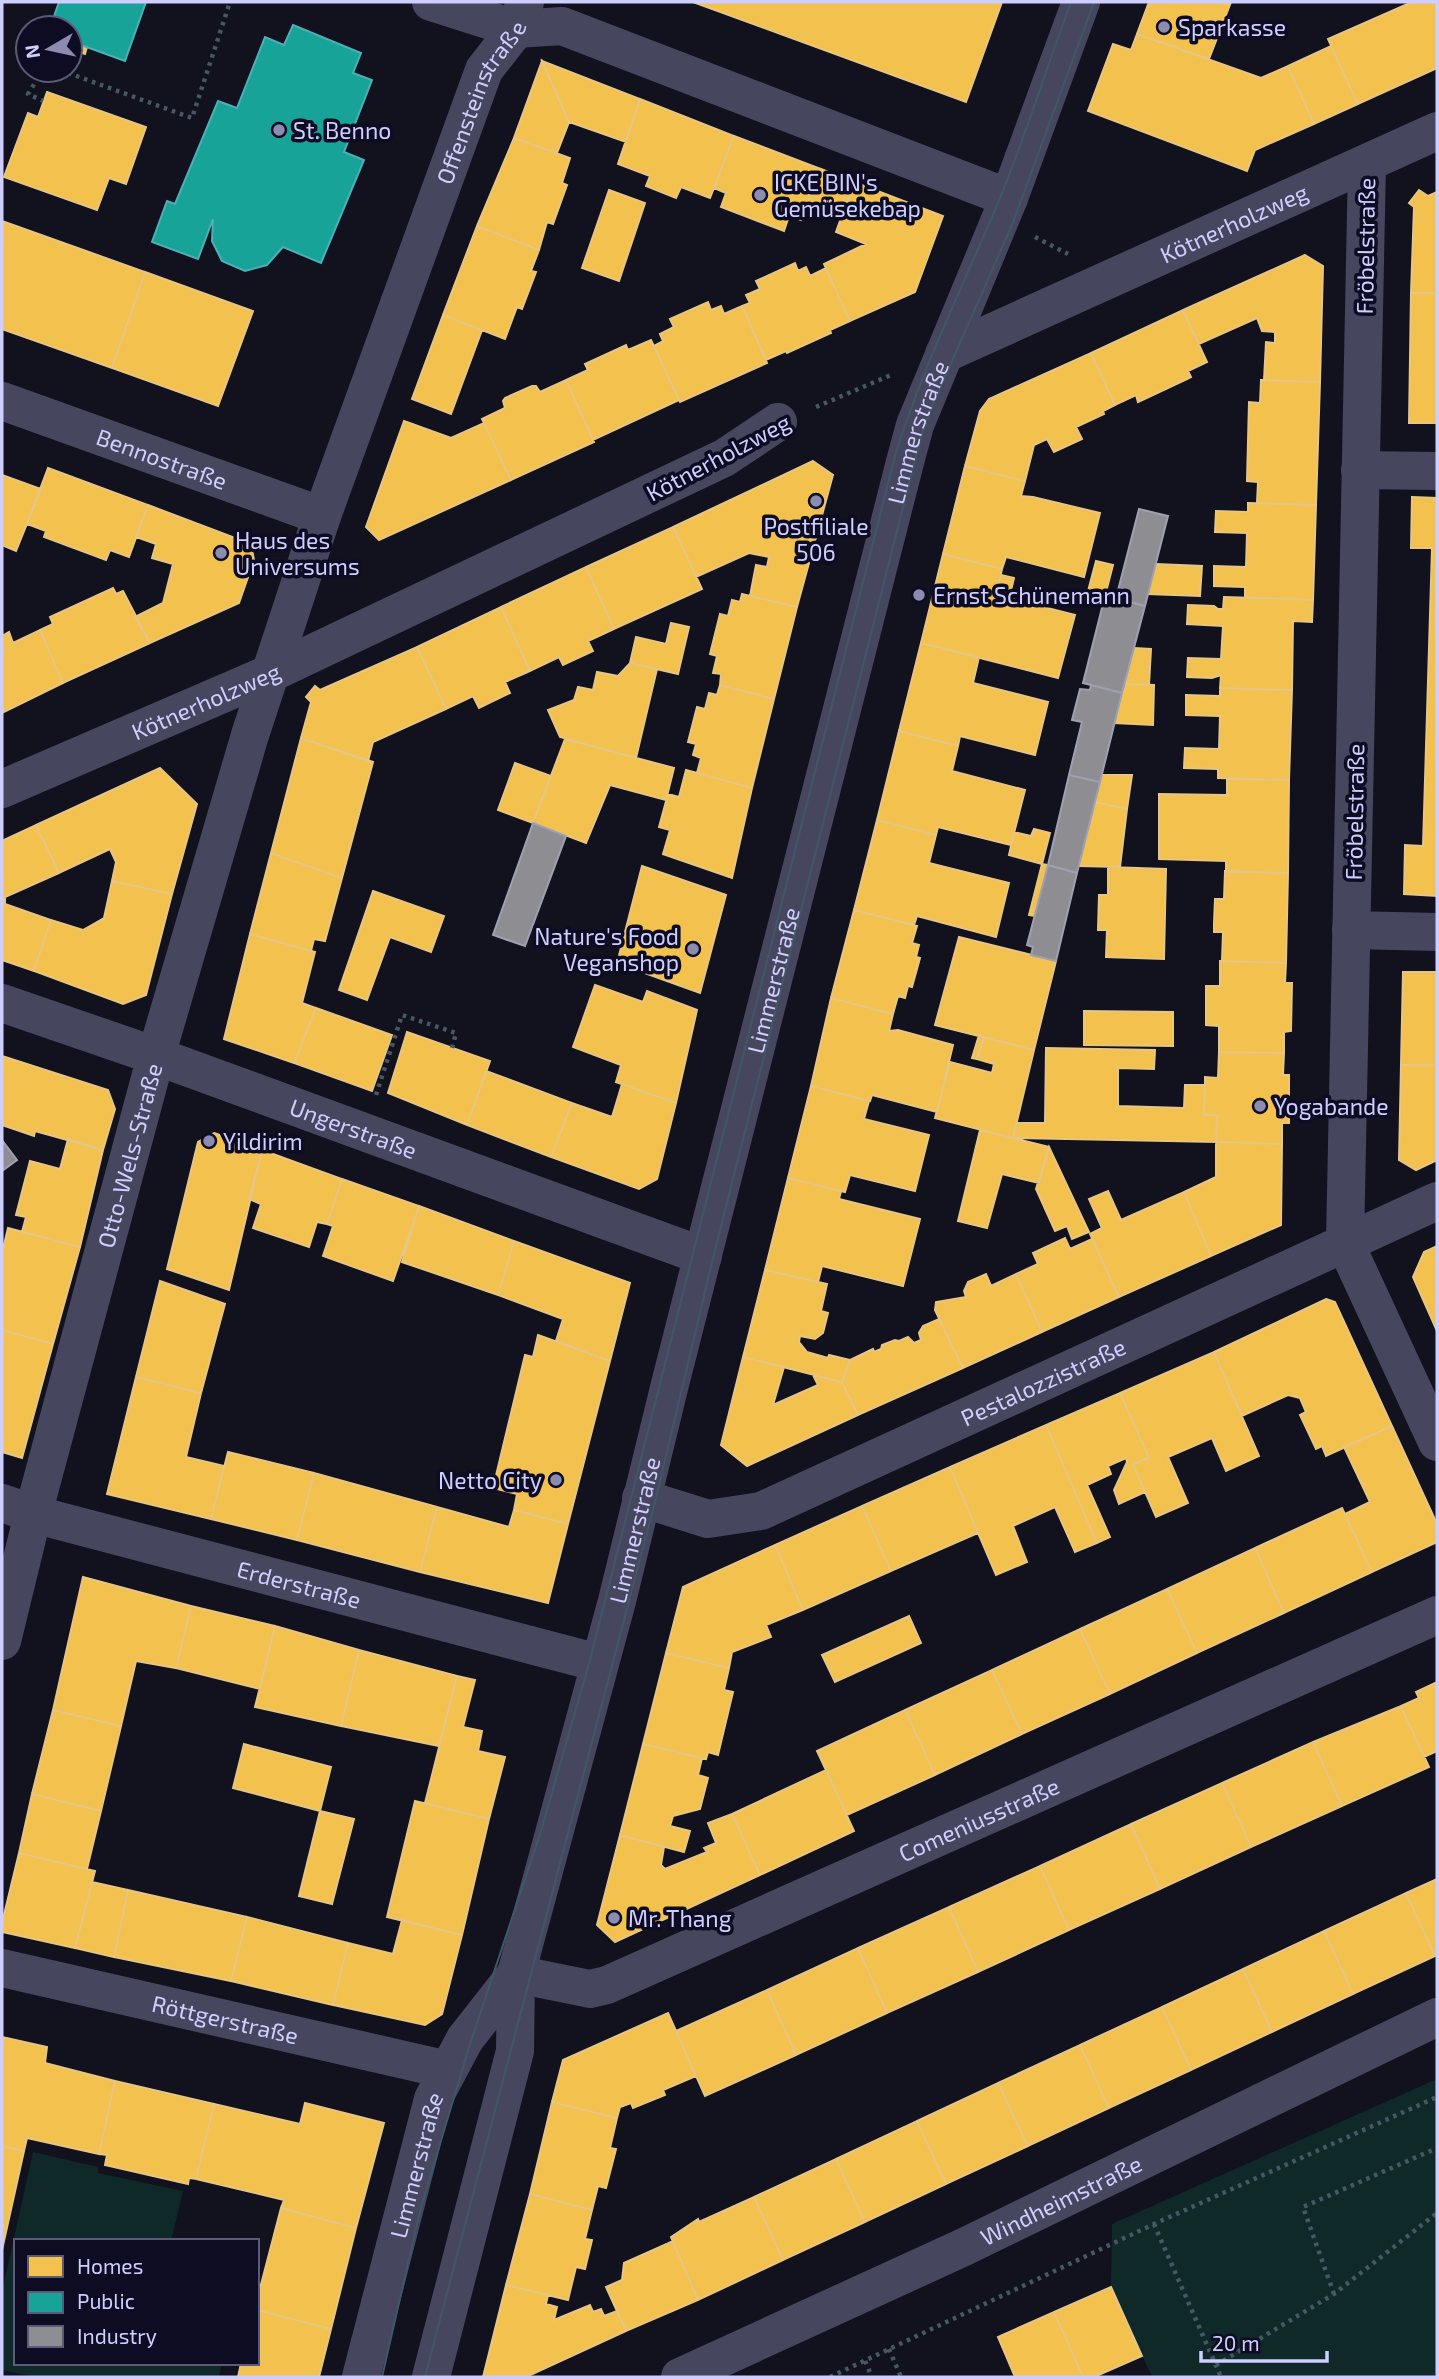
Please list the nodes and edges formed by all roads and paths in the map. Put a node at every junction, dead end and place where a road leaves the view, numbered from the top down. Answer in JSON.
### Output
{"nodes":[{"id":1,"x":229,"y":2,"type":"edge"},
{"id":2,"x":431,"y":2,"type":"edge"},
{"id":3,"x":1082,"y":2,"type":"edge"},
{"id":4,"x":521,"y":15,"type":"edge"},
{"id":5,"x":84,"y":79,"type":"edge"},
{"id":6,"x":34,"y":84,"type":"edge"},
{"id":7,"x":43,"y":101,"type":"dead end"},
{"id":8,"x":1437,"y":131,"type":"edge"},
{"id":9,"x":1367,"y":163,"type":"junction"},
{"id":10,"x":1005,"y":209,"type":"junction"},
{"id":11,"x":1114,"y":277,"type":"junction"},
{"id":12,"x":944,"y":354,"type":"junction"},
{"id":13,"x":2,"y":401,"type":"edge"},
{"id":14,"x":778,"y":422,"type":"joint"},
{"id":15,"x":1360,"y":470,"type":"junction"},
{"id":16,"x":1437,"y":471,"type":"edge"},
{"id":17,"x":322,"y":516,"type":"junction"},
{"id":18,"x":271,"y":673,"type":"junction"},
{"id":19,"x":2,"y":789,"type":"edge"},
{"id":20,"x":1351,"y":930,"type":"junction"},
{"id":21,"x":1437,"y":932,"type":"edge"},
{"id":22,"x":2,"y":1003,"type":"edge"},
{"id":23,"x":452,"y":1048,"type":"dead end"},
{"id":24,"x":156,"y":1056,"type":"junction"},
{"id":25,"x":363,"y":1132,"type":"junction"},
{"id":26,"x":1437,"y":1201,"type":"edge"},
{"id":27,"x":1345,"y":1243,"type":"junction"},
{"id":28,"x":703,"y":1256,"type":"junction"},
{"id":29,"x":1437,"y":1442,"type":"edge"},
{"id":30,"x":641,"y":1498,"type":"junction"},
{"id":31,"x":18,"y":1508,"type":"edge"},
{"id":32,"x":1437,"y":1615,"type":"edge"},
{"id":33,"x":2,"y":1642,"type":"edge"},
{"id":34,"x":599,"y":1663,"type":"junction"},
{"id":35,"x":2,"y":1968,"type":"edge"},
{"id":36,"x":516,"y":1974,"type":"junction"},
{"id":37,"x":1437,"y":2017,"type":"edge"},
{"id":38,"x":448,"y":2070,"type":"junction"},
{"id":39,"x":1437,"y":2097,"type":"edge"},
{"id":40,"x":1437,"y":2148,"type":"edge"},
{"id":41,"x":1437,"y":2213,"type":"edge"},
{"id":42,"x":1154,"y":2224,"type":"junction"},
{"id":43,"x":1334,"y":2294,"type":"junction"},
{"id":44,"x":889,"y":2349,"type":"junction"},
{"id":45,"x":865,"y":2361,"type":"junction"},
{"id":46,"x":1216,"y":2365,"type":"junction"},
{"id":47,"x":360,"y":2377,"type":"edge"},
{"id":48,"x":430,"y":2377,"type":"edge"},
{"id":49,"x":680,"y":2377,"type":"edge"},
{"id":50,"x":830,"y":2377,"type":"edge"},
{"id":51,"x":872,"y":2377,"type":"edge"},
{"id":52,"x":901,"y":2377,"type":"edge"},
{"id":53,"x":1221,"y":2377,"type":"edge"}],
"edges":[{"from":1,"to":5,"type":"path"},
{"from":2,"to":4,"type":"street"},
{"from":3,"to":10,"type":"street","name":"Limmerstraße"},
{"from":4,"to":10,"type":"street","name":"Offensteinstraße"},
{"from":4,"to":17,"type":"street","name":"Offensteinstraße"},
{"from":6,"to":7,"type":"path"},
{"from":8,"to":9,"type":"street","name":"Kötnerholzweg"},
{"from":9,"to":11,"type":"street","name":"Kötnerholzweg"},
{"from":9,"to":15,"type":"street","name":"Fröbelstraße"},
{"from":10,"to":11,"type":"path"},
{"from":10,"to":12,"type":"street","name":"Limmerstraße"},
{"from":11,"to":12,"type":"street","name":"Kötnerholzweg"},
{"from":12,"to":14,"type":"path","name":"Kötnerholzweg"},
{"from":12,"to":28,"type":"street","name":"Limmerstraße"},
{"from":13,"to":17,"type":"street","name":"Bennostraße"},
{"from":14,"to":18,"type":"street","name":"Kötnerholzweg"},
{"from":15,"to":16,"type":"street"},
{"from":15,"to":20,"type":"street","name":"Fröbelstraße"},
{"from":17,"to":18,"type":"street","name":"Offensteinstraße"},
{"from":18,"to":19,"type":"street","name":"Kötnerholzweg"},
{"from":18,"to":24,"type":"street","name":"Otto-Wels-Straße"},
{"from":20,"to":21,"type":"street"},
{"from":20,"to":27,"type":"street","name":"Fröbelstraße"},
{"from":22,"to":24,"type":"street","name":"Ungerstraße"},
{"from":23,"to":25,"type":"path"},
{"from":24,"to":25,"type":"street","name":"Ungerstraße"},
{"from":24,"to":31,"type":"street","name":"Otto-Wels-Straße"},
{"from":25,"to":28,"type":"street","name":"Ungerstraße"},
{"from":26,"to":27,"type":"street","name":"Pestalozzistraße"},
{"from":27,"to":29,"type":"street","name":"Fröbelstraße"},
{"from":27,"to":30,"type":"street","name":"Pestalozzistraße"},
{"from":28,"to":30,"type":"street","name":"Limmerstraße"},
{"from":30,"to":34,"type":"street","name":"Limmerstraße"},
{"from":31,"to":33,"type":"street","name":"Otto-Wels-Straße"},
{"from":31,"to":34,"type":"street","name":"Erderstraße"},
{"from":32,"to":36,"type":"street","name":"Comeniusstraße"},
{"from":34,"to":36,"type":"street","name":"Limmerstraße"},
{"from":35,"to":38,"type":"street","name":"Röttgerstraße"},
{"from":36,"to":38,"type":"street","name":"Limmerstraße"},
{"from":36,"to":48,"type":"street","name":"Limmerstraße"},
{"from":37,"to":49,"type":"street","name":"Windheimstraße"},
{"from":38,"to":47,"type":"street","name":"Limmerstraße"},
{"from":39,"to":42,"type":"path"},
{"from":40,"to":43,"type":"path"},
{"from":41,"to":43,"type":"path"},
{"from":42,"to":44,"type":"path"},
{"from":42,"to":46,"type":"path"},
{"from":43,"to":46,"type":"path"},
{"from":44,"to":45,"type":"path"},
{"from":44,"to":52,"type":"path"},
{"from":45,"to":50,"type":"path"},
{"from":45,"to":51,"type":"path"},
{"from":46,"to":53,"type":"path"}]}
